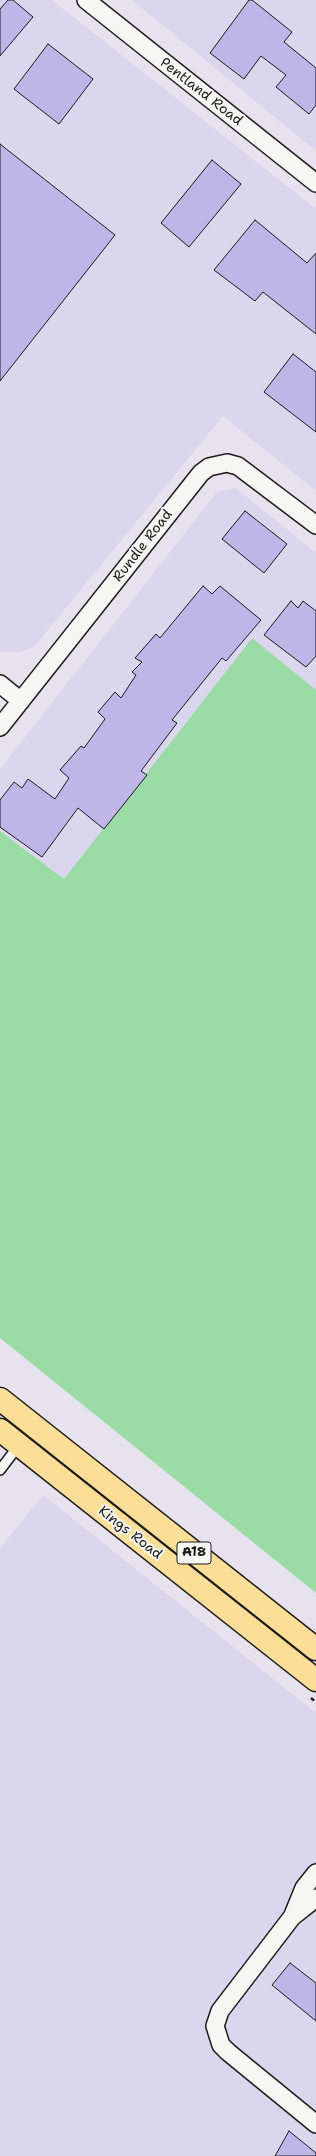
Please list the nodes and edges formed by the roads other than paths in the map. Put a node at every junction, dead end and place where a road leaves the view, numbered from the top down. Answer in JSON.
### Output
{"nodes":[{"id":1,"x":86,"y":0,"type":"edge"},
{"id":2,"x":316,"y":183,"type":"edge"},
{"id":3,"x":316,"y":525,"type":"edge"},
{"id":4,"x":0,"y":684,"type":"edge"},
{"id":5,"x":21,"y":701,"type":"junction"},
{"id":6,"x":0,"y":727,"type":"edge"},
{"id":7,"x":0,"y":1399,"type":"edge"},
{"id":8,"x":0,"y":1430,"type":"edge"},
{"id":9,"x":19,"y":1444,"type":"junction"},
{"id":10,"x":0,"y":1470,"type":"edge"},
{"id":11,"x":316,"y":1649,"type":"edge"},
{"id":12,"x":316,"y":1680,"type":"edge"},
{"id":13,"x":316,"y":1873,"type":"edge"},
{"id":14,"x":316,"y":1898,"type":"edge"},
{"id":15,"x":292,"y":1917,"type":"junction"},
{"id":16,"x":316,"y":2124,"type":"edge"}],
"edges":[{"from":1,"to":2,"type":"street","name":"Pentland Road"},
{"from":3,"to":5,"type":"street","name":"Rundle Road"},
{"from":4,"to":5,"type":"street"},
{"from":5,"to":6,"type":"street","name":"Rundle Road"},
{"from":7,"to":11,"type":"main road","name":"Kings Road","number":"A18"},
{"from":8,"to":9,"type":"main road","name":"Kings Road","number":"A18"},
{"from":9,"to":10,"type":"lane"},
{"from":9,"to":12,"type":"main road","name":"Kings Road","number":"A18"},
{"from":13,"to":15,"type":"street"},
{"from":14,"to":15,"type":"street"},
{"from":15,"to":16,"type":"street"}]}
